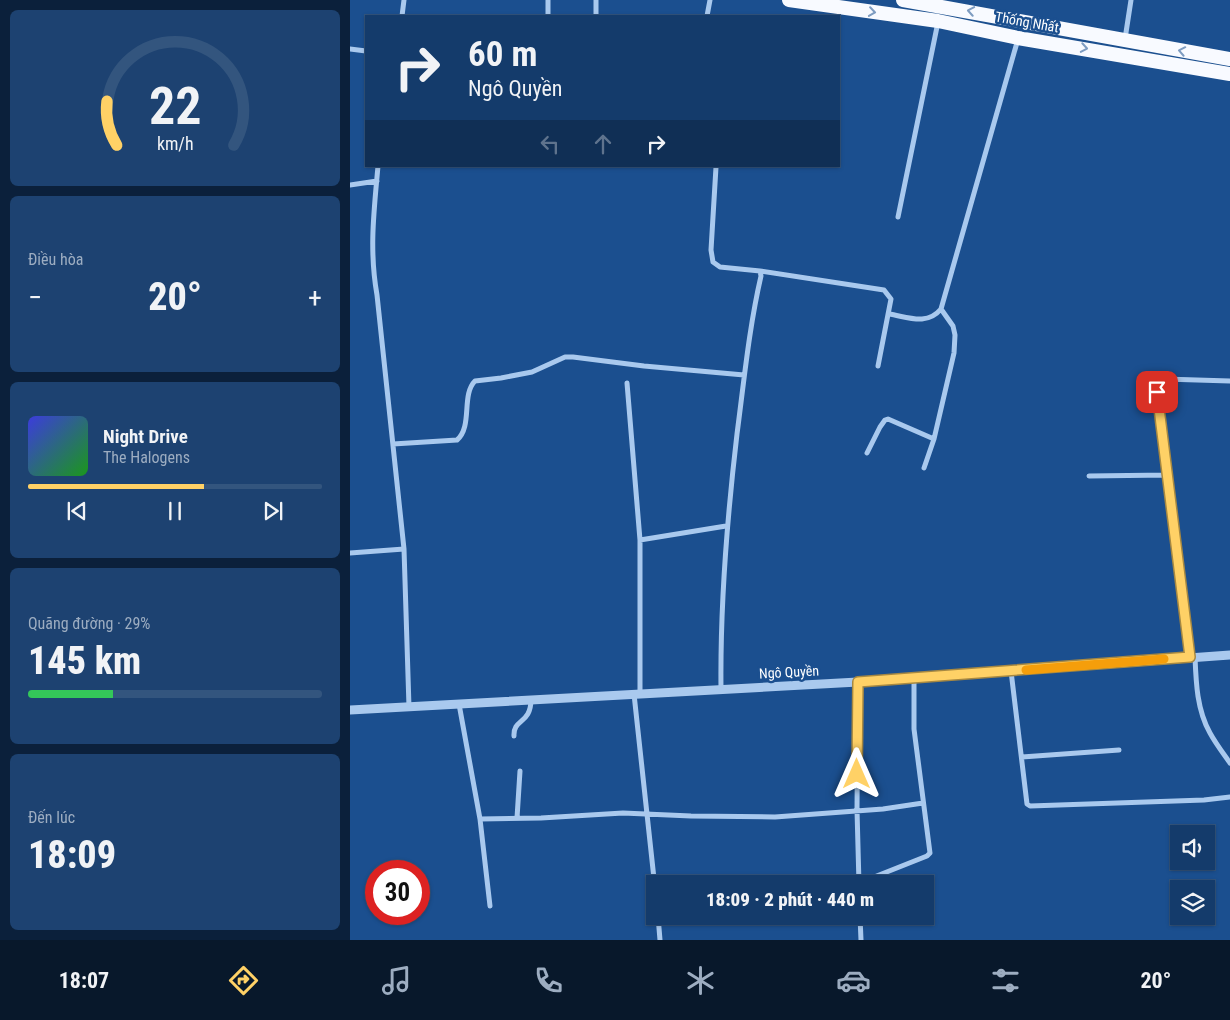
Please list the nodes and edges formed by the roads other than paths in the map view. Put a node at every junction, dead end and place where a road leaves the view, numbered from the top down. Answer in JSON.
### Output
{"nodes":[{"id":1,"x":404,"y":0,"type":"edge"},
{"id":2,"x":548,"y":0,"type":"edge"},
{"id":3,"x":596,"y":0,"type":"edge"},
{"id":4,"x":710,"y":0,"type":"edge"},
{"id":5,"x":789,"y":0,"type":"edge"},
{"id":6,"x":903,"y":0,"type":"edge"},
{"id":7,"x":1131,"y":0,"type":"edge"},
{"id":8,"x":402,"y":15,"type":"edge"},
{"id":9,"x":548,"y":15,"type":"edge"},
{"id":10,"x":596,"y":15,"type":"edge"},
{"id":11,"x":707,"y":15,"type":"edge"},
{"id":12,"x":938,"y":21,"type":"junction"},
{"id":13,"x":1059,"y":28,"type":"junction"},
{"id":14,"x":1018,"y":38,"type":"junction"},
{"id":15,"x":1125,"y":40,"type":"junction"},
{"id":16,"x":1057,"y":44,"type":"junction"},
{"id":17,"x":350,"y":49,"type":"edge"},
{"id":18,"x":365,"y":51,"type":"edge"},
{"id":19,"x":1230,"y":59,"type":"edge"},
{"id":20,"x":1230,"y":74,"type":"edge"},
{"id":21,"x":378,"y":167,"type":"edge"},
{"id":22,"x":716,"y":167,"type":"edge"},
{"id":23,"x":377,"y":181,"type":"junction"},
{"id":24,"x":350,"y":185,"type":"edge"},
{"id":25,"x":898,"y":217,"type":"dead end"},
{"id":26,"x":760,"y":271,"type":"junction"},
{"id":27,"x":941,"y":309,"type":"junction"},
{"id":28,"x":889,"y":314,"type":"junction"},
{"id":29,"x":878,"y":366,"type":"dead end"},
{"id":30,"x":744,"y":375,"type":"junction"},
{"id":31,"x":1230,"y":381,"type":"edge"},
{"id":32,"x":627,"y":383,"type":"dead end"},
{"id":33,"x":934,"y":439,"type":"junction"},
{"id":34,"x":393,"y":444,"type":"junction"},
{"id":35,"x":867,"y":453,"type":"dead end"},
{"id":36,"x":924,"y":468,"type":"dead end"},
{"id":37,"x":1168,"y":475,"type":"junction"},
{"id":38,"x":1089,"y":476,"type":"dead end"},
{"id":39,"x":726,"y":526,"type":"junction"},
{"id":40,"x":640,"y":540,"type":"junction"},
{"id":41,"x":404,"y":549,"type":"junction"},
{"id":42,"x":350,"y":553,"type":"edge"},
{"id":43,"x":1230,"y":655,"type":"edge"},
{"id":44,"x":1192,"y":657,"type":"junction"},
{"id":45,"x":1011,"y":671,"type":"junction"},
{"id":46,"x":914,"y":678,"type":"junction"},
{"id":47,"x":858,"y":682,"type":"junction"},
{"id":48,"x":721,"y":689,"type":"junction"},
{"id":49,"x":637,"y":694,"type":"junction"},
{"id":50,"x":531,"y":699,"type":"junction"},
{"id":51,"x":459,"y":704,"type":"junction"},
{"id":52,"x":409,"y":707,"type":"junction"},
{"id":53,"x":350,"y":710,"type":"edge"},
{"id":54,"x":514,"y":736,"type":"dead end"},
{"id":55,"x":1119,"y":750,"type":"dead end"},
{"id":56,"x":1022,"y":757,"type":"junction"},
{"id":57,"x":1230,"y":763,"type":"edge"},
{"id":58,"x":520,"y":771,"type":"dead end"},
{"id":59,"x":1230,"y":797,"type":"edge"},
{"id":60,"x":923,"y":803,"type":"junction"},
{"id":61,"x":857,"y":810,"type":"junction"},
{"id":62,"x":648,"y":814,"type":"junction"},
{"id":63,"x":517,"y":818,"type":"junction"},
{"id":64,"x":480,"y":819,"type":"junction"},
{"id":65,"x":654,"y":875,"type":"edge"},
{"id":66,"x":859,"y":875,"type":"edge"},
{"id":67,"x":881,"y":875,"type":"edge"},
{"id":68,"x":490,"y":906,"type":"dead end"},
{"id":69,"x":659,"y":925,"type":"edge"},
{"id":70,"x":860,"y":925,"type":"edge"},
{"id":71,"x":660,"y":940,"type":"edge"},
{"id":72,"x":861,"y":940,"type":"edge"}],
"edges":[{"from":1,"to":8,"type":"street"},
{"from":2,"to":9,"type":"street"},
{"from":3,"to":10,"type":"street"},
{"from":4,"to":11,"type":"street"},
{"from":5,"to":12,"type":"highway","name":"Thống Nhất","one_way":true},
{"from":13,"to":6,"type":"highway","name":"Thống Nhất","one_way":true},
{"from":7,"to":15,"type":"street"},
{"from":12,"to":14,"type":"highway","name":"Thống Nhất"},
{"from":12,"to":25,"type":"street"},
{"from":13,"to":15,"type":"highway","name":"Thống Nhất"},
{"from":13,"to":16,"type":"highway"},
{"from":14,"to":16,"type":"highway","name":"Thống Nhất"},
{"from":14,"to":27,"type":"street"},
{"from":19,"to":15,"type":"highway","name":"Thống Nhất","one_way":true},
{"from":16,"to":20,"type":"highway","name":"Thống Nhất","one_way":true},
{"from":17,"to":18,"type":"street"},
{"from":21,"to":23,"type":"street"},
{"from":22,"to":26,"type":"street"},
{"from":23,"to":24,"type":"street"},
{"from":23,"to":34,"type":"street"},
{"from":26,"to":28,"type":"street"},
{"from":26,"to":30,"type":"street"},
{"from":27,"to":28,"type":"street"},
{"from":27,"to":33,"type":"street"},
{"from":28,"to":29,"type":"street"},
{"from":30,"to":34,"type":"street"},
{"from":30,"to":39,"type":"street"},
{"from":31,"to":37,"type":"street"},
{"from":32,"to":40,"type":"street"},
{"from":33,"to":35,"type":"street"},
{"from":33,"to":36,"type":"street"},
{"from":34,"to":41,"type":"street"},
{"from":37,"to":38,"type":"street"},
{"from":37,"to":44,"type":"street"},
{"from":39,"to":40,"type":"street"},
{"from":39,"to":48,"type":"street"},
{"from":40,"to":49,"type":"street"},
{"from":41,"to":42,"type":"street"},
{"from":41,"to":52,"type":"street"},
{"from":43,"to":44,"type":"street","name":"Ngô Quyền"},
{"from":44,"to":45,"type":"street","name":"Ngô Quyền"},
{"from":44,"to":57,"type":"street"},
{"from":45,"to":46,"type":"street","name":"Ngô Quyền"},
{"from":45,"to":56,"type":"street"},
{"from":46,"to":47,"type":"street","name":"Ngô Quyền"},
{"from":46,"to":60,"type":"street"},
{"from":47,"to":48,"type":"street","name":"Ngô Quyền"},
{"from":47,"to":61,"type":"street"},
{"from":48,"to":49,"type":"street","name":"Ngô Quyền"},
{"from":49,"to":50,"type":"street","name":"Ngô Quyền"},
{"from":49,"to":62,"type":"street"},
{"from":50,"to":51,"type":"street","name":"Ngô Quyền"},
{"from":50,"to":54,"type":"street"},
{"from":51,"to":52,"type":"street","name":"Ngô Quyền"},
{"from":51,"to":64,"type":"street"},
{"from":52,"to":53,"type":"street","name":"Ngô Quyền"},
{"from":55,"to":56,"type":"street"},
{"from":56,"to":59,"type":"street"},
{"from":58,"to":63,"type":"street"},
{"from":60,"to":61,"type":"street"},
{"from":60,"to":67,"type":"street"},
{"from":61,"to":62,"type":"street"},
{"from":61,"to":66,"type":"street"},
{"from":62,"to":63,"type":"street"},
{"from":62,"to":65,"type":"street"},
{"from":63,"to":64,"type":"street"},
{"from":64,"to":68,"type":"street"},
{"from":69,"to":71,"type":"street"},
{"from":70,"to":72,"type":"street"}]}
